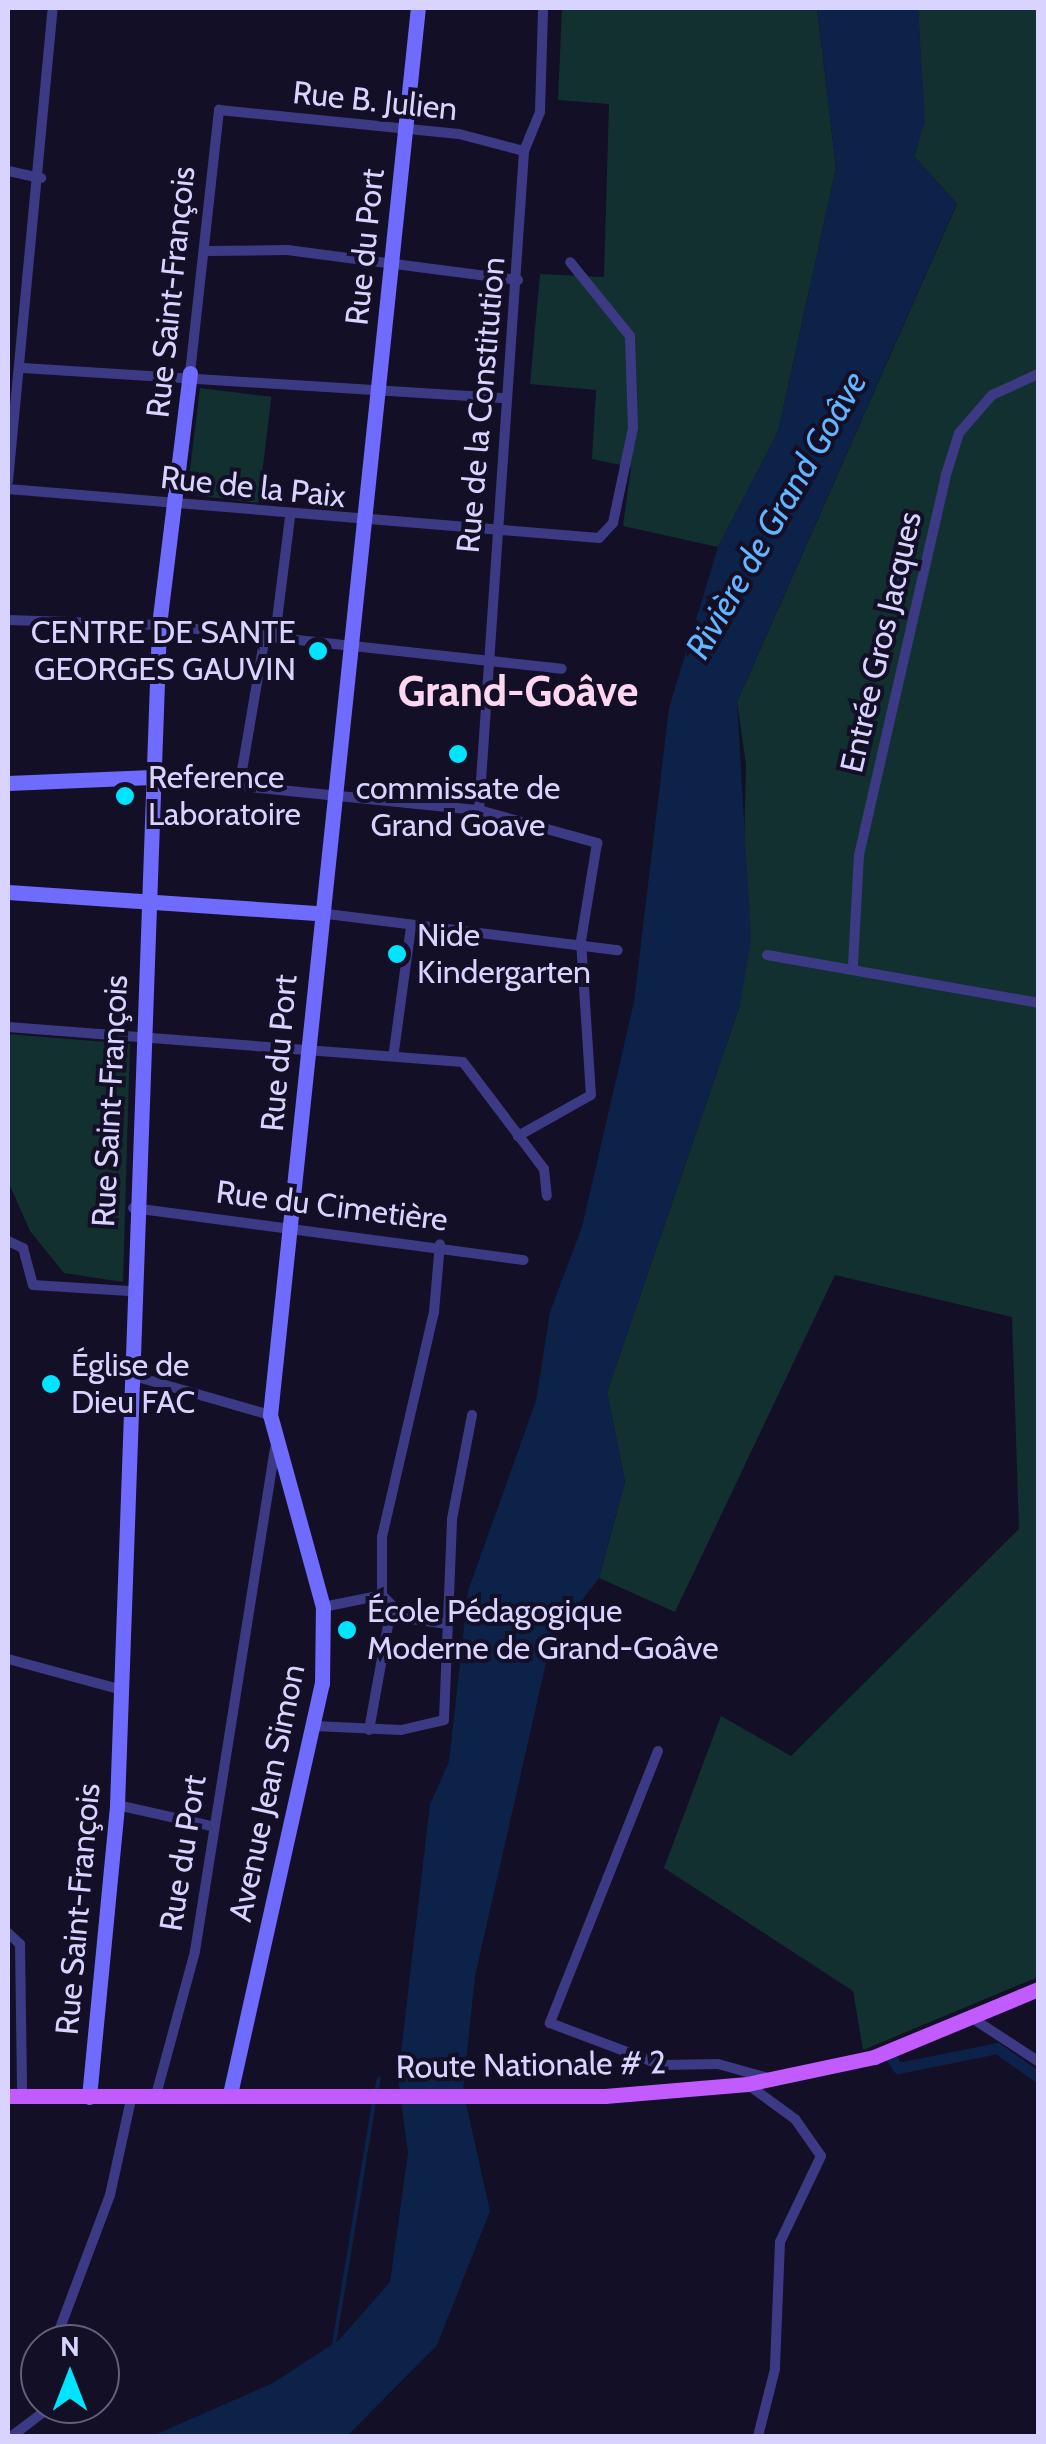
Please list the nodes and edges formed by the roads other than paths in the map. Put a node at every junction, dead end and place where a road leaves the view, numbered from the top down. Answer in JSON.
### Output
{"nodes":[{"id":1,"x":53,"y":8,"type":"edge"},
{"id":2,"x":418,"y":8,"type":"edge"},
{"id":3,"x":543,"y":8,"type":"edge"},
{"id":4,"x":218,"y":110,"type":"joint"},
{"id":5,"x":406,"y":130,"type":"junction"},
{"id":6,"x":524,"y":151,"type":"junction"},
{"id":7,"x":8,"y":171,"type":"edge"},
{"id":8,"x":41,"y":178,"type":"junction"},
{"id":9,"x":205,"y":250,"type":"junction"},
{"id":10,"x":570,"y":262,"type":"dead end"},
{"id":11,"x":391,"y":264,"type":"junction"},
{"id":12,"x":518,"y":280,"type":"junction"},
{"id":13,"x":23,"y":368,"type":"junction"},
{"id":14,"x":190,"y":372,"type":"junction"},
{"id":15,"x":1038,"y":374,"type":"edge"},
{"id":16,"x":377,"y":389,"type":"junction"},
{"id":17,"x":505,"y":398,"type":"junction"},
{"id":18,"x":8,"y":480,"type":"edge"},
{"id":19,"x":8,"y":489,"type":"edge"},
{"id":20,"x":174,"y":504,"type":"junction"},
{"id":21,"x":290,"y":517,"type":"junction"},
{"id":22,"x":365,"y":524,"type":"junction"},
{"id":23,"x":494,"y":534,"type":"junction"},
{"id":24,"x":8,"y":620,"type":"edge"},
{"id":25,"x":159,"y":625,"type":"junction"},
{"id":26,"x":270,"y":636,"type":"junction"},
{"id":27,"x":353,"y":646,"type":"junction"},
{"id":28,"x":486,"y":660,"type":"junction"},
{"id":29,"x":562,"y":668,"type":"dead end"},
{"id":30,"x":152,"y":777,"type":"junction"},
{"id":31,"x":240,"y":782,"type":"junction"},
{"id":32,"x":8,"y":784,"type":"edge"},
{"id":33,"x":336,"y":792,"type":"junction"},
{"id":34,"x":479,"y":810,"type":"junction"},
{"id":35,"x":8,"y":892,"type":"edge"},
{"id":36,"x":148,"y":896,"type":"junction"},
{"id":37,"x":319,"y":913,"type":"junction"},
{"id":38,"x":411,"y":927,"type":"junction"},
{"id":39,"x":581,"y":941,"type":"junction"},
{"id":40,"x":618,"y":950,"type":"dead end"},
{"id":41,"x":767,"y":956,"type":"dead end"},
{"id":42,"x":853,"y":965,"type":"junction"},
{"id":43,"x":1038,"y":1003,"type":"edge"},
{"id":44,"x":8,"y":1027,"type":"edge"},
{"id":45,"x":140,"y":1032,"type":"junction"},
{"id":46,"x":308,"y":1044,"type":"junction"},
{"id":47,"x":394,"y":1051,"type":"junction"},
{"id":48,"x":518,"y":1136,"type":"junction"},
{"id":49,"x":547,"y":1196,"type":"dead end"},
{"id":50,"x":132,"y":1208,"type":"junction"},
{"id":51,"x":290,"y":1224,"type":"junction"},
{"id":52,"x":8,"y":1241,"type":"edge"},
{"id":53,"x":440,"y":1244,"type":"junction"},
{"id":54,"x":524,"y":1260,"type":"dead end"},
{"id":55,"x":129,"y":1292,"type":"junction"},
{"id":56,"x":126,"y":1373,"type":"junction"},
{"id":57,"x":270,"y":1414,"type":"junction"},
{"id":58,"x":472,"y":1415,"type":"dead end"},
{"id":59,"x":276,"y":1447,"type":"junction"},
{"id":60,"x":382,"y":1595,"type":"junction"},
{"id":61,"x":323,"y":1608,"type":"junction"},
{"id":62,"x":391,"y":1609,"type":"junction"},
{"id":63,"x":446,"y":1624,"type":"junction"},
{"id":64,"x":8,"y":1660,"type":"edge"},
{"id":65,"x":122,"y":1690,"type":"junction"},
{"id":66,"x":314,"y":1726,"type":"junction"},
{"id":67,"x":369,"y":1730,"type":"junction"},
{"id":68,"x":658,"y":1751,"type":"dead end"},
{"id":69,"x":117,"y":1805,"type":"junction"},
{"id":70,"x":211,"y":1826,"type":"junction"},
{"id":71,"x":8,"y":1932,"type":"edge"},
{"id":72,"x":1038,"y":1989,"type":"edge"},
{"id":73,"x":975,"y":2020,"type":"junction"},
{"id":74,"x":1038,"y":2061,"type":"edge"},
{"id":75,"x":778,"y":2080,"type":"junction"},
{"id":76,"x":747,"y":2084,"type":"junction"},
{"id":77,"x":230,"y":2094,"type":"junction"},
{"id":78,"x":132,"y":2095,"type":"junction"},
{"id":79,"x":156,"y":2095,"type":"junction"},
{"id":80,"x":15,"y":2096,"type":"edge"},
{"id":81,"x":88,"y":2097,"type":"junction"},
{"id":82,"x":62,"y":2324,"type":"edge"},
{"id":83,"x":758,"y":2436,"type":"edge"}],
"edges":[{"from":1,"to":8,"type":"street"},
{"from":2,"to":5,"type":"street","name":"Rue du Port"},
{"from":3,"to":6,"type":"street","name":"Rue de la Constitution"},
{"from":4,"to":5,"type":"street","name":"Rue B. Julien"},
{"from":4,"to":9,"type":"street","name":"Rue Saint-François"},
{"from":5,"to":6,"type":"street","name":"Rue B. Julien"},
{"from":5,"to":11,"type":"street","name":"Rue du Port"},
{"from":6,"to":12,"type":"street","name":"Rue de la Constitution"},
{"from":7,"to":8,"type":"street"},
{"from":8,"to":13,"type":"street"},
{"from":9,"to":11,"type":"street"},
{"from":9,"to":14,"type":"street","name":"Rue Saint-François"},
{"from":10,"to":23,"type":"street","name":"Rue de la Paix"},
{"from":11,"to":12,"type":"street"},
{"from":11,"to":16,"type":"street","name":"Rue du Port"},
{"from":12,"to":17,"type":"street","name":"Rue de la Constitution"},
{"from":13,"to":14,"type":"street"},
{"from":13,"to":18,"type":"street"},
{"from":14,"to":16,"type":"street"},
{"from":14,"to":20,"type":"street","name":"Rue Saint-François"},
{"from":15,"to":42,"type":"street","name":"Entrée Gros Jacques"},
{"from":16,"to":17,"type":"street"},
{"from":16,"to":22,"type":"street","name":"Rue du Port"},
{"from":17,"to":23,"type":"street","name":"Rue de la Constitution"},
{"from":19,"to":20,"type":"street","name":"Rue de la Paix"},
{"from":20,"to":21,"type":"street","name":"Rue de la Paix"},
{"from":20,"to":25,"type":"street","name":"Rue Saint-François"},
{"from":21,"to":22,"type":"street","name":"Rue de la Paix"},
{"from":21,"to":26,"type":"street"},
{"from":22,"to":23,"type":"street","name":"Rue de la Paix"},
{"from":22,"to":27,"type":"street","name":"Rue du Port"},
{"from":23,"to":28,"type":"street","name":"Rue de la Constitution"},
{"from":24,"to":25,"type":"street"},
{"from":25,"to":26,"type":"street"},
{"from":25,"to":30,"type":"street","name":"Rue Saint-François"},
{"from":26,"to":27,"type":"street"},
{"from":26,"to":31,"type":"street"},
{"from":27,"to":28,"type":"street"},
{"from":27,"to":33,"type":"street","name":"Rue du Port"},
{"from":28,"to":29,"type":"street"},
{"from":28,"to":34,"type":"street","name":"Rue de la Constitution"},
{"from":30,"to":31,"type":"street"},
{"from":30,"to":32,"type":"street"},
{"from":30,"to":36,"type":"street","name":"Rue Saint-François"},
{"from":31,"to":33,"type":"street"},
{"from":33,"to":34,"type":"street"},
{"from":33,"to":37,"type":"street","name":"Rue du Port"},
{"from":34,"to":39,"type":"street"},
{"from":35,"to":36,"type":"street"},
{"from":36,"to":37,"type":"street"},
{"from":36,"to":45,"type":"street","name":"Rue Saint-François"},
{"from":37,"to":38,"type":"street"},
{"from":37,"to":46,"type":"street","name":"Rue du Port"},
{"from":38,"to":39,"type":"street"},
{"from":38,"to":47,"type":"street"},
{"from":39,"to":40,"type":"street"},
{"from":39,"to":48,"type":"street"},
{"from":41,"to":42,"type":"street"},
{"from":42,"to":43,"type":"street"},
{"from":44,"to":45,"type":"street"},
{"from":45,"to":46,"type":"street"},
{"from":45,"to":50,"type":"street","name":"Rue Saint-François"},
{"from":46,"to":47,"type":"street"},
{"from":46,"to":51,"type":"street","name":"Rue du Port"},
{"from":47,"to":48,"type":"street"},
{"from":48,"to":49,"type":"street"},
{"from":50,"to":51,"type":"street","name":"Rue du Cimetière"},
{"from":50,"to":55,"type":"street","name":"Rue Saint-François"},
{"from":51,"to":53,"type":"street","name":"Rue du Cimetière"},
{"from":51,"to":57,"type":"street","name":"Rue du Port"},
{"from":52,"to":55,"type":"street"},
{"from":53,"to":54,"type":"street","name":"Rue du Cimetière"},
{"from":53,"to":60,"type":"street"},
{"from":55,"to":56,"type":"street","name":"Rue Saint-François"},
{"from":56,"to":57,"type":"street"},
{"from":56,"to":65,"type":"street","name":"Rue Saint-François"},
{"from":57,"to":59,"type":"street","name":"Rue du Port"},
{"from":58,"to":63,"type":"street"},
{"from":59,"to":61,"type":"street","name":"Avenue Jean Simon"},
{"from":59,"to":70,"type":"street","name":"Rue du Port"},
{"from":60,"to":61,"type":"street"},
{"from":60,"to":62,"type":"street"},
{"from":61,"to":66,"type":"street","name":"Avenue Jean Simon"},
{"from":62,"to":63,"type":"street"},
{"from":62,"to":67,"type":"street"},
{"from":63,"to":67,"type":"street"},
{"from":64,"to":65,"type":"street"},
{"from":65,"to":69,"type":"street","name":"Rue Saint-François"},
{"from":66,"to":67,"type":"street"},
{"from":66,"to":77,"type":"street","name":"Avenue Jean Simon"},
{"from":68,"to":75,"type":"street"},
{"from":69,"to":70,"type":"street"},
{"from":69,"to":81,"type":"street","name":"Rue Saint-François"},
{"from":70,"to":79,"type":"street","name":"Rue du Port"},
{"from":71,"to":80,"type":"street"},
{"from":72,"to":73,"type":"main road","name":"Route Nationale # 2"},
{"from":73,"to":74,"type":"street"},
{"from":73,"to":75,"type":"main road","name":"Route Nationale # 2"},
{"from":75,"to":76,"type":"main road","name":"Route Nationale # 2"},
{"from":76,"to":77,"type":"main road","name":"Route Nationale # 2"},
{"from":76,"to":83,"type":"street"},
{"from":77,"to":79,"type":"main road","name":"Route Nationale # 2"},
{"from":78,"to":79,"type":"main road","name":"Route Nationale # 2"},
{"from":78,"to":81,"type":"main road","name":"Route Nationale # 2"},
{"from":78,"to":82,"type":"street"},
{"from":80,"to":81,"type":"main road","name":"Route Nationale # 2"}]}
